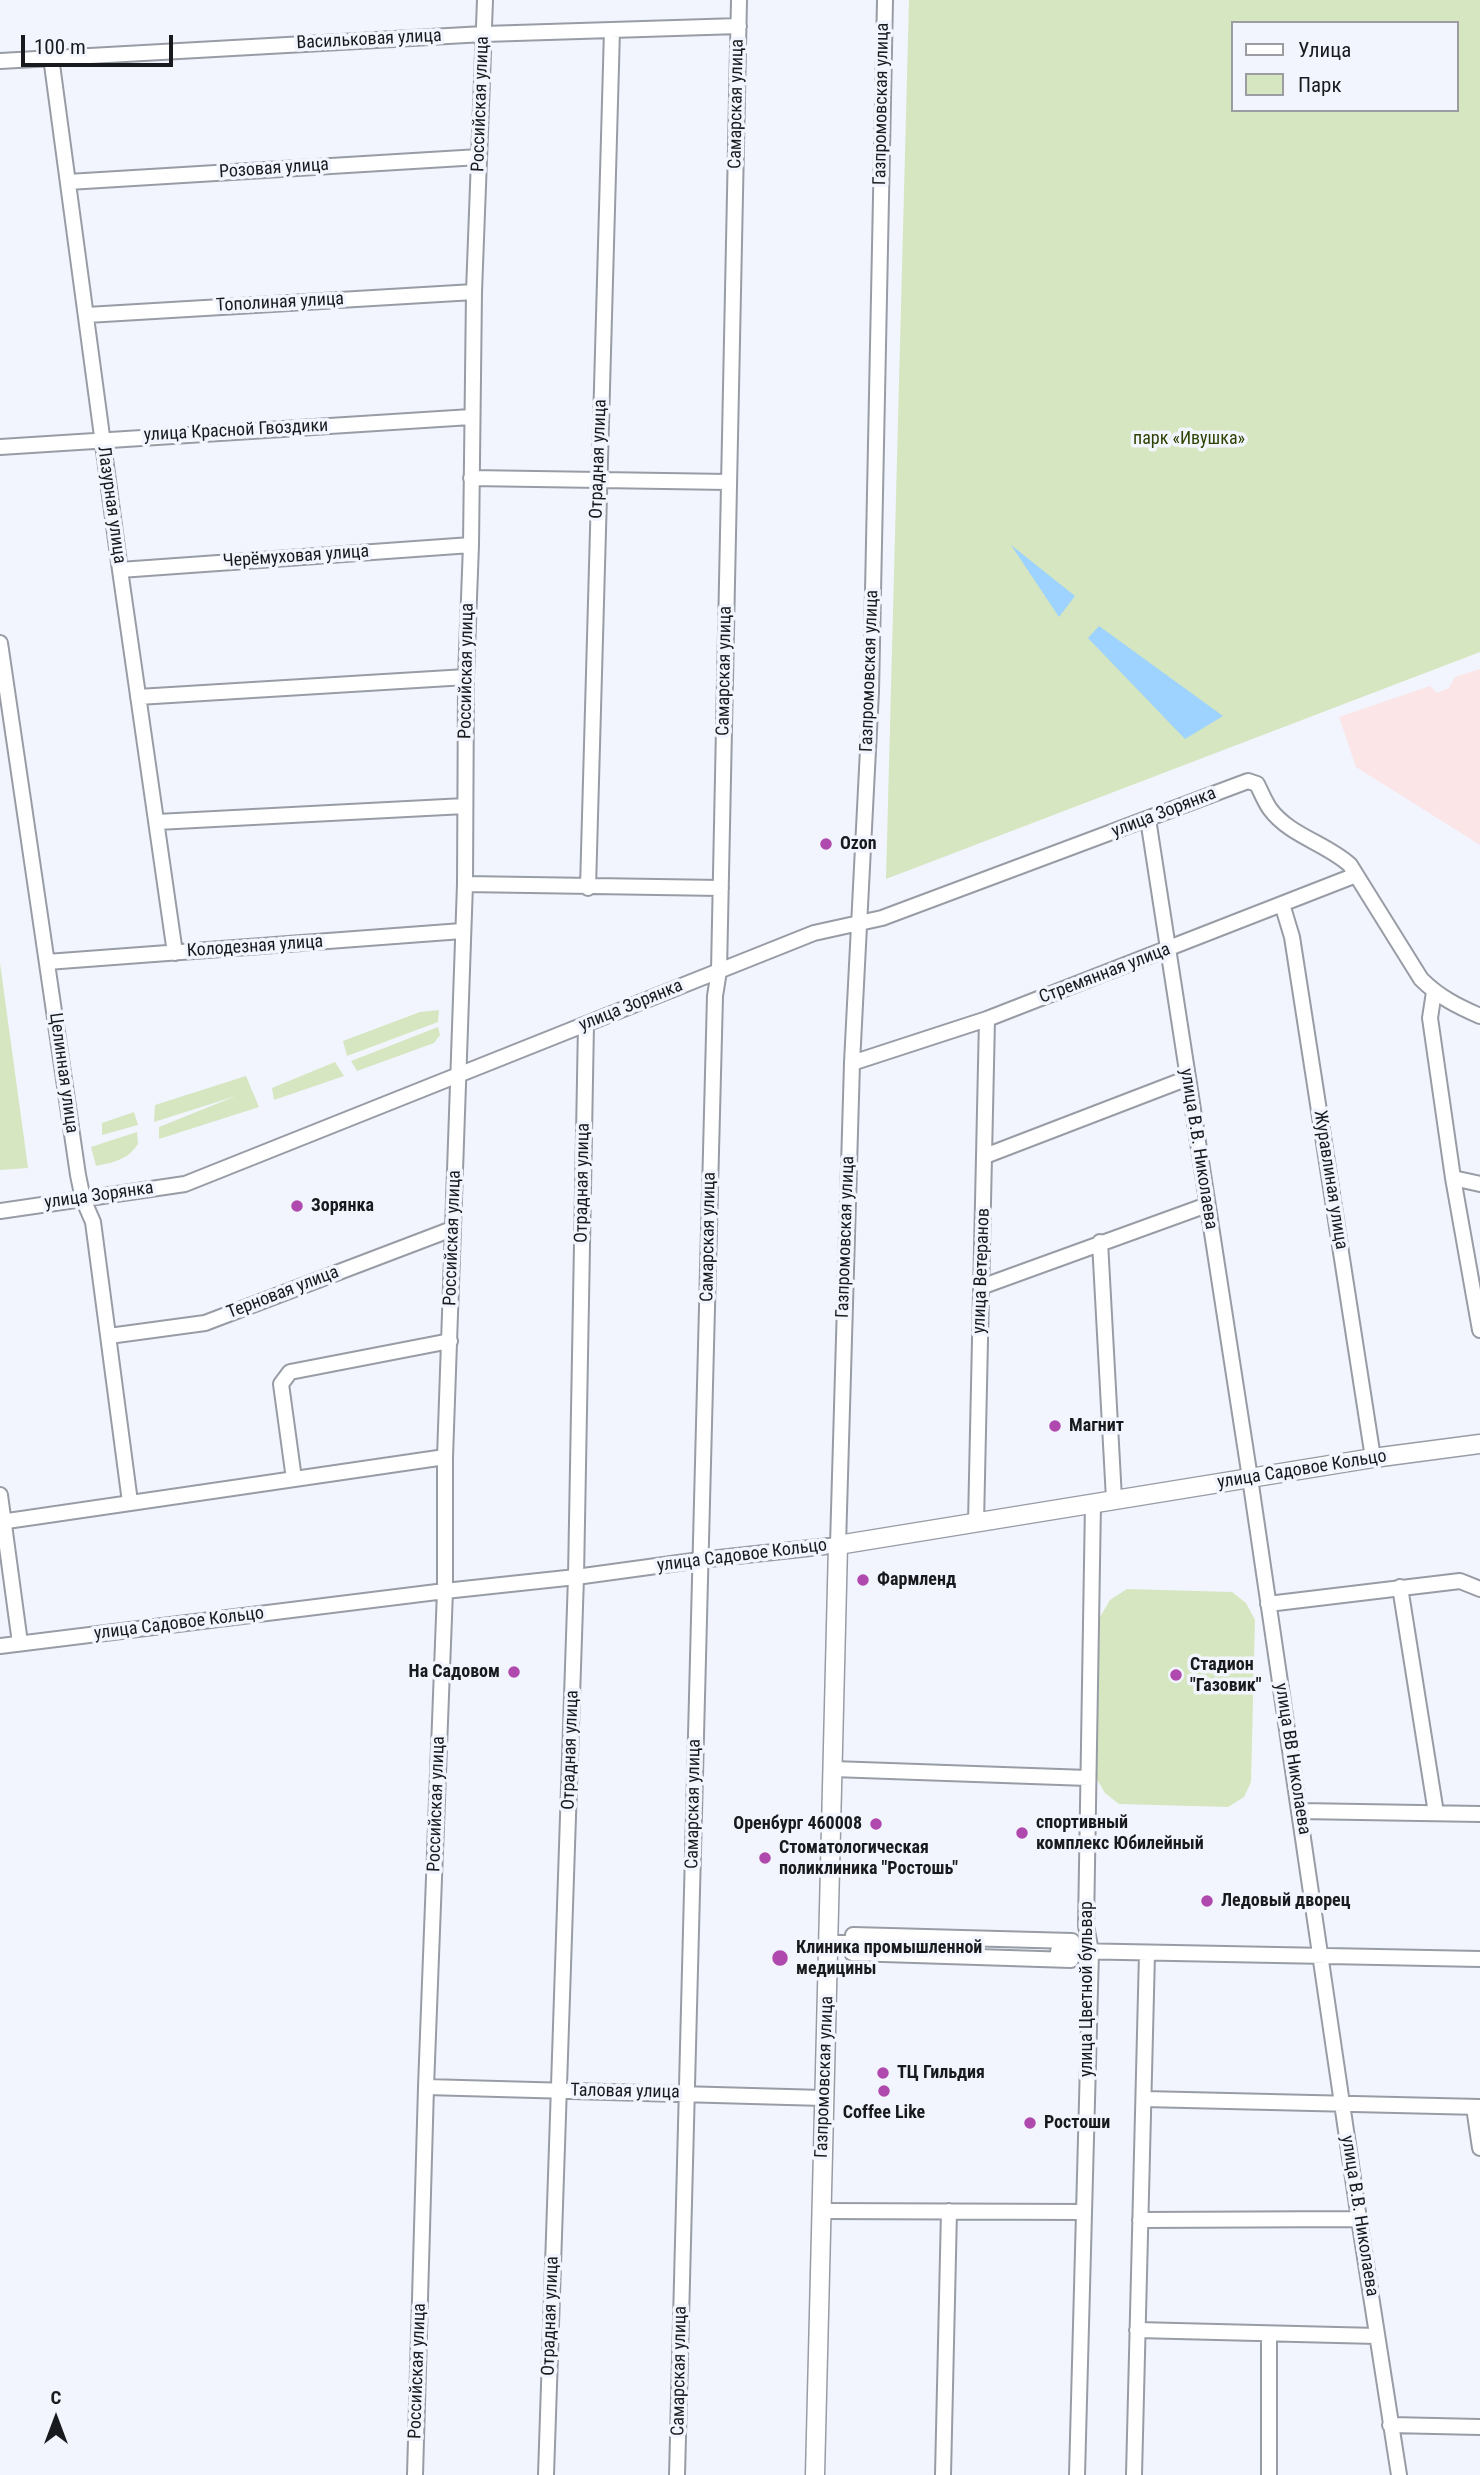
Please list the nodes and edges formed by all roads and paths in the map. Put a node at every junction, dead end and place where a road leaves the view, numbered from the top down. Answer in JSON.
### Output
{"nodes":[{"id":1,"x":485,"y":0,"type":"edge"},
{"id":2,"x":739,"y":0,"type":"edge"},
{"id":3,"x":885,"y":0,"type":"edge"},
{"id":4,"x":739,"y":26,"type":"junction"},
{"id":5,"x":612,"y":30,"type":"junction"},
{"id":6,"x":484,"y":34,"type":"junction"},
{"id":7,"x":51,"y":57,"type":"junction"},
{"id":8,"x":0,"y":61,"type":"edge"},
{"id":9,"x":479,"y":157,"type":"junction"},
{"id":10,"x":68,"y":182,"type":"junction"},
{"id":11,"x":474,"y":292,"type":"junction"},
{"id":12,"x":87,"y":315,"type":"junction"},
{"id":13,"x":471,"y":417,"type":"junction"},
{"id":14,"x":103,"y":439,"type":"junction"},
{"id":15,"x":0,"y":447,"type":"edge"},
{"id":16,"x":471,"y":478,"type":"junction"},
{"id":17,"x":598,"y":481,"type":"junction"},
{"id":18,"x":729,"y":482,"type":"junction"},
{"id":19,"x":471,"y":545,"type":"junction"},
{"id":20,"x":120,"y":570,"type":"junction"},
{"id":21,"x":0,"y":643,"type":"edge"},
{"id":22,"x":466,"y":677,"type":"junction"},
{"id":23,"x":138,"y":698,"type":"junction"},
{"id":24,"x":465,"y":806,"type":"junction"},
{"id":25,"x":1148,"y":819,"type":"junction"},
{"id":26,"x":157,"y":822,"type":"junction"},
{"id":27,"x":1356,"y":875,"type":"junction"},
{"id":28,"x":465,"y":884,"type":"junction"},
{"id":29,"x":588,"y":888,"type":"junction"},
{"id":30,"x":721,"y":888,"type":"junction"},
{"id":31,"x":1282,"y":904,"type":"junction"},
{"id":32,"x":858,"y":923,"type":"junction"},
{"id":33,"x":462,"y":931,"type":"junction"},
{"id":34,"x":1167,"y":950,"type":"junction"},
{"id":35,"x":175,"y":953,"type":"junction"},
{"id":36,"x":47,"y":961,"type":"junction"},
{"id":37,"x":719,"y":971,"type":"junction"},
{"id":38,"x":1434,"y":992,"type":"junction"},
{"id":39,"x":1480,"y":1016,"type":"edge"},
{"id":40,"x":987,"y":1019,"type":"junction"},
{"id":41,"x":586,"y":1024,"type":"junction"},
{"id":42,"x":852,"y":1063,"type":"junction"},
{"id":43,"x":458,"y":1076,"type":"junction"},
{"id":44,"x":1188,"y":1078,"type":"junction"},
{"id":45,"x":985,"y":1156,"type":"junction"},
{"id":46,"x":1453,"y":1178,"type":"junction"},
{"id":47,"x":1480,"y":1184,"type":"edge"},
{"id":48,"x":83,"y":1199,"type":"junction"},
{"id":49,"x":1207,"y":1205,"type":"junction"},
{"id":50,"x":0,"y":1211,"type":"edge"},
{"id":51,"x":452,"y":1229,"type":"junction"},
{"id":52,"x":1100,"y":1242,"type":"junction"},
{"id":53,"x":981,"y":1287,"type":"junction"},
{"id":54,"x":1480,"y":1330,"type":"edge"},
{"id":55,"x":109,"y":1336,"type":"junction"},
{"id":56,"x":450,"y":1341,"type":"junction"},
{"id":57,"x":1480,"y":1444,"type":"edge"},
{"id":58,"x":446,"y":1457,"type":"junction"},
{"id":59,"x":1373,"y":1458,"type":"junction"},
{"id":60,"x":1251,"y":1478,"type":"junction"},
{"id":61,"x":294,"y":1479,"type":"junction"},
{"id":62,"x":0,"y":1495,"type":"edge"},
{"id":63,"x":1114,"y":1499,"type":"junction"},
{"id":64,"x":130,"y":1502,"type":"junction"},
{"id":65,"x":1093,"y":1503,"type":"junction"},
{"id":66,"x":2,"y":1522,"type":"edge"},
{"id":67,"x":976,"y":1522,"type":"junction"},
{"id":68,"x":838,"y":1545,"type":"junction"},
{"id":69,"x":701,"y":1560,"type":"junction"},
{"id":70,"x":576,"y":1577,"type":"junction"},
{"id":71,"x":1400,"y":1587,"type":"junction"},
{"id":72,"x":1480,"y":1589,"type":"edge"},
{"id":73,"x":445,"y":1591,"type":"junction"},
{"id":74,"x":1268,"y":1604,"type":"junction"},
{"id":75,"x":20,"y":1643,"type":"junction"},
{"id":76,"x":0,"y":1646,"type":"edge"},
{"id":77,"x":833,"y":1769,"type":"junction"},
{"id":78,"x":1088,"y":1778,"type":"junction"},
{"id":79,"x":1300,"y":1811,"type":"junction"},
{"id":80,"x":1436,"y":1814,"type":"junction"},
{"id":81,"x":1480,"y":1814,"type":"edge"},
{"id":82,"x":904,"y":1936,"type":"junction"},
{"id":83,"x":925,"y":1937,"type":"junction"},
{"id":84,"x":947,"y":1937,"type":"junction"},
{"id":85,"x":974,"y":1938,"type":"junction"},
{"id":86,"x":997,"y":1939,"type":"junction"},
{"id":87,"x":1018,"y":1940,"type":"junction"},
{"id":88,"x":829,"y":1943,"type":"junction"},
{"id":89,"x":862,"y":1944,"type":"junction"},
{"id":90,"x":1062,"y":1950,"type":"junction"},
{"id":91,"x":1091,"y":1951,"type":"junction"},
{"id":92,"x":1147,"y":1953,"type":"junction"},
{"id":93,"x":904,"y":1955,"type":"junction"},
{"id":94,"x":925,"y":1955,"type":"junction"},
{"id":95,"x":947,"y":1956,"type":"junction"},
{"id":96,"x":1320,"y":1956,"type":"junction"},
{"id":97,"x":973,"y":1957,"type":"junction"},
{"id":98,"x":997,"y":1958,"type":"junction"},
{"id":99,"x":1018,"y":1958,"type":"junction"},
{"id":100,"x":1480,"y":1959,"type":"edge"},
{"id":101,"x":426,"y":2087,"type":"junction"},
{"id":102,"x":561,"y":2092,"type":"junction"},
{"id":103,"x":687,"y":2093,"type":"junction"},
{"id":104,"x":824,"y":2098,"type":"junction"},
{"id":105,"x":1143,"y":2099,"type":"junction"},
{"id":106,"x":1342,"y":2104,"type":"junction"},
{"id":107,"x":1477,"y":2107,"type":"edge"},
{"id":108,"x":1480,"y":2148,"type":"edge"},
{"id":109,"x":821,"y":2211,"type":"junction"},
{"id":110,"x":950,"y":2211,"type":"junction"},
{"id":111,"x":1084,"y":2212,"type":"junction"},
{"id":112,"x":1359,"y":2219,"type":"junction"},
{"id":113,"x":1140,"y":2220,"type":"junction"},
{"id":114,"x":1137,"y":2330,"type":"junction"},
{"id":115,"x":1269,"y":2335,"type":"junction"},
{"id":116,"x":1377,"y":2336,"type":"junction"},
{"id":117,"x":1391,"y":2425,"type":"junction"},
{"id":118,"x":1480,"y":2427,"type":"edge"},
{"id":119,"x":415,"y":2475,"type":"edge"},
{"id":120,"x":546,"y":2475,"type":"edge"},
{"id":121,"x":677,"y":2475,"type":"edge"},
{"id":122,"x":815,"y":2475,"type":"edge"},
{"id":123,"x":943,"y":2475,"type":"edge"},
{"id":124,"x":1077,"y":2475,"type":"edge"},
{"id":125,"x":1133,"y":2475,"type":"edge"},
{"id":126,"x":1269,"y":2475,"type":"edge"},
{"id":127,"x":1398,"y":2475,"type":"edge"}],
"edges":[{"from":1,"to":6,"type":"street","name":"Российская улица"},
{"from":2,"to":4,"type":"street","name":"Самарская улица"},
{"from":3,"to":32,"type":"street","name":"Газпромовская улица"},
{"from":4,"to":5,"type":"street","name":"Васильковая улица"},
{"from":4,"to":18,"type":"street","name":"Самарская улица"},
{"from":5,"to":6,"type":"street","name":"Васильковая улица"},
{"from":5,"to":17,"type":"street","name":"Отрадная улица"},
{"from":6,"to":7,"type":"street","name":"Васильковая улица"},
{"from":6,"to":9,"type":"street","name":"Российская улица"},
{"from":7,"to":8,"type":"street","name":"Васильковая улица"},
{"from":7,"to":10,"type":"street","name":"Лазурная улица"},
{"from":9,"to":10,"type":"street","name":"Розовая улица"},
{"from":9,"to":11,"type":"street","name":"Российская улица"},
{"from":10,"to":12,"type":"street","name":"Лазурная улица"},
{"from":11,"to":12,"type":"street","name":"Тополиная улица"},
{"from":11,"to":13,"type":"street","name":"Российская улица"},
{"from":12,"to":14,"type":"street","name":"Лазурная улица"},
{"from":13,"to":14,"type":"street","name":"улица Красной Гвоздики"},
{"from":13,"to":16,"type":"street","name":"Российская улица"},
{"from":14,"to":15,"type":"street","name":"улица Красной Гвоздики"},
{"from":14,"to":20,"type":"street","name":"Лазурная улица"},
{"from":16,"to":17,"type":"street"},
{"from":16,"to":19,"type":"street","name":"Российская улица"},
{"from":17,"to":18,"type":"street"},
{"from":17,"to":29,"type":"street","name":"Отрадная улица"},
{"from":18,"to":30,"type":"street","name":"Самарская улица"},
{"from":19,"to":20,"type":"street","name":"Черёмуховая улица"},
{"from":19,"to":22,"type":"street","name":"Российская улица"},
{"from":20,"to":23,"type":"street","name":"Лазурная улица"},
{"from":21,"to":36,"type":"street","name":"Целинная улица"},
{"from":22,"to":23,"type":"street"},
{"from":22,"to":24,"type":"street","name":"Российская улица"},
{"from":23,"to":26,"type":"street","name":"Лазурная улица"},
{"from":24,"to":26,"type":"street"},
{"from":24,"to":28,"type":"street","name":"Российская улица"},
{"from":25,"to":27,"type":"street","name":"улица Зорянка"},
{"from":25,"to":32,"type":"street","name":"улица Зорянка"},
{"from":25,"to":34,"type":"street","name":"улица В.В. Николаева"},
{"from":26,"to":35,"type":"street","name":"Лазурная улица"},
{"from":27,"to":31,"type":"street","name":"Стремянная улица"},
{"from":27,"to":38,"type":"street"},
{"from":28,"to":29,"type":"street"},
{"from":28,"to":33,"type":"street","name":"Российская улица"},
{"from":29,"to":30,"type":"street"},
{"from":30,"to":37,"type":"street","name":"Самарская улица"},
{"from":31,"to":34,"type":"street","name":"Стремянная улица"},
{"from":31,"to":59,"type":"street","name":"Журавлиная улица"},
{"from":32,"to":37,"type":"street","name":"улица Зорянка"},
{"from":32,"to":42,"type":"street","name":"Газпромовская улица"},
{"from":33,"to":35,"type":"street","name":"Колодезная улица"},
{"from":33,"to":43,"type":"street","name":"Российская улица"},
{"from":34,"to":40,"type":"street","name":"Стремянная улица"},
{"from":34,"to":44,"type":"street","name":"улица В.В. Николаева"},
{"from":35,"to":36,"type":"street","name":"Колодезная улица"},
{"from":36,"to":48,"type":"street","name":"Целинная улица"},
{"from":37,"to":41,"type":"street","name":"улица Зорянка"},
{"from":37,"to":69,"type":"street","name":"Самарская улица"},
{"from":38,"to":39,"type":"street"},
{"from":38,"to":46,"type":"street"},
{"from":40,"to":42,"type":"street","name":"Стремянная улица"},
{"from":40,"to":45,"type":"street","name":"улица Ветеранов"},
{"from":41,"to":43,"type":"street","name":"улица Зорянка"},
{"from":41,"to":70,"type":"street","name":"Отрадная улица"},
{"from":42,"to":68,"type":"street","name":"Газпромовская улица"},
{"from":43,"to":48,"type":"street","name":"улица Зорянка"},
{"from":43,"to":51,"type":"street","name":"Российская улица"},
{"from":44,"to":45,"type":"street"},
{"from":44,"to":49,"type":"street","name":"улица В.В. Николаева"},
{"from":45,"to":53,"type":"street","name":"улица Ветеранов"},
{"from":46,"to":47,"type":"street"},
{"from":46,"to":54,"type":"street"},
{"from":48,"to":50,"type":"street","name":"улица Зорянка"},
{"from":48,"to":55,"type":"street","name":"Целинная улица"},
{"from":49,"to":52,"type":"street"},
{"from":49,"to":60,"type":"street","name":"улица В.В. Николаева"},
{"from":51,"to":55,"type":"street","name":"Терновая улица"},
{"from":51,"to":56,"type":"street","name":"Российская улица"},
{"from":52,"to":53,"type":"street"},
{"from":52,"to":63,"type":"street"},
{"from":53,"to":67,"type":"street","name":"улица Ветеранов"},
{"from":55,"to":64,"type":"street","name":"Целинная улица"},
{"from":56,"to":58,"type":"street","name":"Российская улица"},
{"from":56,"to":61,"type":"street"},
{"from":57,"to":59,"type":"main road","name":"улица Садовое Кольцо"},
{"from":58,"to":61,"type":"street"},
{"from":58,"to":73,"type":"street","name":"Российская улица"},
{"from":59,"to":60,"type":"main road","name":"улица Садовое Кольцо"},
{"from":60,"to":63,"type":"main road","name":"улица Садовое Кольцо"},
{"from":60,"to":74,"type":"street","name":"улица ВВ Николаева"},
{"from":61,"to":64,"type":"street"},
{"from":62,"to":66,"type":"street"},
{"from":63,"to":65,"type":"main road","name":"улица Садовое Кольцо"},
{"from":64,"to":66,"type":"street"},
{"from":65,"to":67,"type":"main road","name":"улица Садовое Кольцо"},
{"from":65,"to":78,"type":"street","name":"улица Цветной бульвар"},
{"from":66,"to":75,"type":"street"},
{"from":67,"to":68,"type":"main road","name":"улица Садовое Кольцо"},
{"from":68,"to":69,"type":"street","name":"улица Садовое Кольцо"},
{"from":68,"to":77,"type":"main road","name":"Газпромовская улица"},
{"from":69,"to":70,"type":"street","name":"улица Садовое Кольцо"},
{"from":69,"to":103,"type":"street","name":"Самарская улица"},
{"from":70,"to":73,"type":"street","name":"улица Садовое Кольцо"},
{"from":70,"to":102,"type":"street","name":"Отрадная улица"},
{"from":71,"to":72,"type":"street"},
{"from":71,"to":74,"type":"street"},
{"from":71,"to":80,"type":"street"},
{"from":73,"to":75,"type":"street","name":"улица Садовое Кольцо"},
{"from":73,"to":101,"type":"street","name":"Российская улица"},
{"from":74,"to":79,"type":"street","name":"улица ВВ Николаева"},
{"from":75,"to":76,"type":"street","name":"улица Садовое Кольцо"},
{"from":77,"to":78,"type":"street"},
{"from":77,"to":88,"type":"main road","name":"Газпромовская улица"},
{"from":78,"to":91,"type":"street","name":"улица Цветной бульвар"},
{"from":79,"to":80,"type":"street"},
{"from":79,"to":96,"type":"street","name":"улица ВВ Николаева"},
{"from":80,"to":81,"type":"street"},
{"from":82,"to":83,"type":"street"},
{"from":82,"to":89,"type":"street"},
{"from":82,"to":93,"type":"street"},
{"from":83,"to":84,"type":"street"},
{"from":83,"to":94,"type":"street"},
{"from":84,"to":85,"type":"street"},
{"from":84,"to":95,"type":"street"},
{"from":85,"to":86,"type":"street"},
{"from":85,"to":97,"type":"street"},
{"from":86,"to":87,"type":"street"},
{"from":86,"to":98,"type":"street"},
{"from":87,"to":90,"type":"street"},
{"from":87,"to":99,"type":"street"},
{"from":88,"to":89,"type":"street"},
{"from":88,"to":104,"type":"main road","name":"Газпромовская улица"},
{"from":89,"to":93,"type":"street"},
{"from":90,"to":91,"type":"street"},
{"from":90,"to":99,"type":"street"},
{"from":91,"to":92,"type":"street"},
{"from":91,"to":111,"type":"street","name":"улица Цветной бульвар"},
{"from":92,"to":96,"type":"street"},
{"from":92,"to":105,"type":"street"},
{"from":93,"to":94,"type":"street"},
{"from":94,"to":95,"type":"street"},
{"from":95,"to":97,"type":"street"},
{"from":96,"to":100,"type":"street"},
{"from":96,"to":106,"type":"street","name":"улица В.В. Николаева"},
{"from":97,"to":98,"type":"street"},
{"from":98,"to":99,"type":"street"},
{"from":101,"to":102,"type":"street","name":"Таловая улица"},
{"from":101,"to":119,"type":"street","name":"Российская улица"},
{"from":102,"to":103,"type":"street","name":"Таловая улица"},
{"from":102,"to":120,"type":"street","name":"Отрадная улица"},
{"from":103,"to":104,"type":"street","name":"Таловая улица"},
{"from":103,"to":121,"type":"street","name":"Самарская улица"},
{"from":104,"to":109,"type":"main road","name":"Газпромовская улица"},
{"from":105,"to":106,"type":"street"},
{"from":105,"to":113,"type":"street"},
{"from":106,"to":107,"type":"street"},
{"from":106,"to":112,"type":"street","name":"улица В.В. Николаева"},
{"from":107,"to":108,"type":"street"},
{"from":109,"to":110,"type":"street"},
{"from":109,"to":122,"type":"main road","name":"Газпромовская улица"},
{"from":110,"to":111,"type":"street"},
{"from":110,"to":123,"type":"street"},
{"from":111,"to":124,"type":"street","name":"улица Цветной бульвар"},
{"from":112,"to":113,"type":"street"},
{"from":112,"to":116,"type":"street","name":"улица В.В. Николаева"},
{"from":113,"to":114,"type":"street"},
{"from":114,"to":115,"type":"street"},
{"from":114,"to":125,"type":"street"},
{"from":115,"to":116,"type":"street"},
{"from":115,"to":126,"type":"street"},
{"from":116,"to":117,"type":"street","name":"улица В.В. Николаева"},
{"from":117,"to":118,"type":"street"},
{"from":117,"to":127,"type":"street","name":"улица В.В. Николаева"}]}
